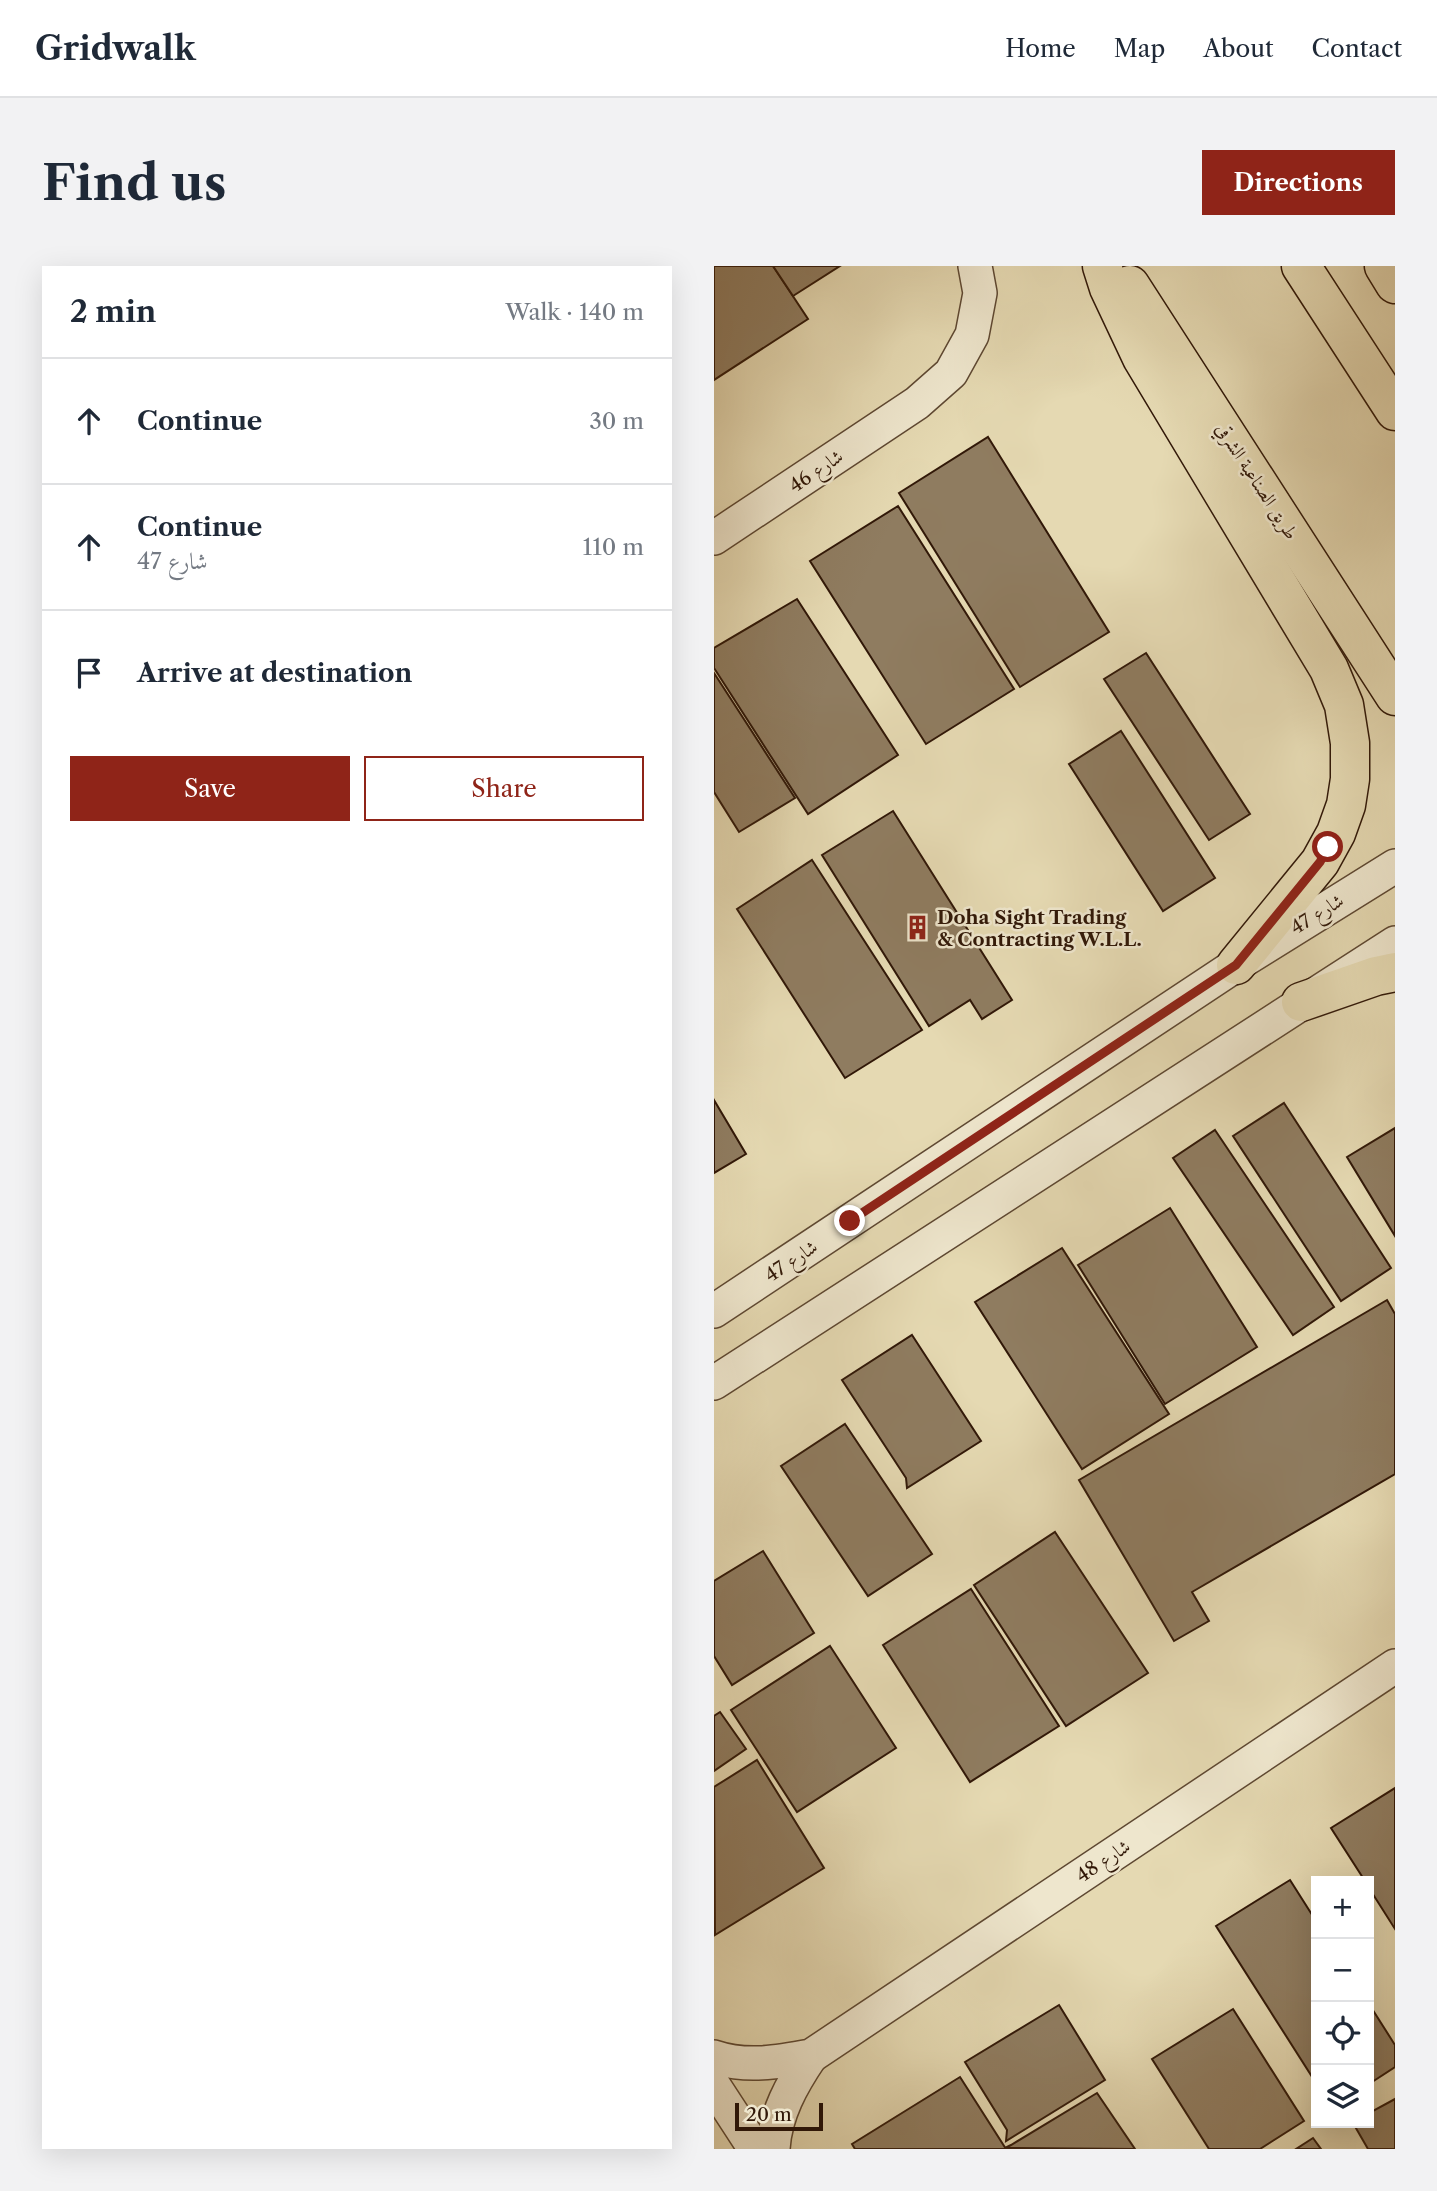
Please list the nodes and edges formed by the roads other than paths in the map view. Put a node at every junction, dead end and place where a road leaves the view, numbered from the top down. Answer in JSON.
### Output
{"nodes":[{"id":1,"x":975,"y":266,"type":"edge"},
{"id":2,"x":1102,"y":266,"type":"edge"},
{"id":3,"x":1118,"y":266,"type":"edge"},
{"id":4,"x":1301,"y":266,"type":"edge"},
{"id":5,"x":1384,"y":266,"type":"edge"},
{"id":6,"x":1395,"y":284,"type":"edge"},
{"id":7,"x":1395,"y":411,"type":"edge"},
{"id":8,"x":714,"y":538,"type":"edge"},
{"id":9,"x":1395,"y":696,"type":"edge"},
{"id":10,"x":1395,"y":866,"type":"edge"},
{"id":11,"x":1395,"y":943,"type":"edge"},
{"id":12,"x":1236,"y":965,"type":"junction"},
{"id":13,"x":1395,"y":972,"type":"edge"},
{"id":14,"x":1301,"y":1002,"type":"junction"},
{"id":15,"x":714,"y":1311,"type":"edge"},
{"id":16,"x":714,"y":1383,"type":"edge"},
{"id":17,"x":1395,"y":1666,"type":"edge"},
{"id":18,"x":811,"y":2056,"type":"junction"},
{"id":19,"x":714,"y":2057,"type":"edge"},
{"id":20,"x":714,"y":2086,"type":"edge"},
{"id":21,"x":755,"y":2149,"type":"edge"},
{"id":22,"x":773,"y":2149,"type":"edge"}],
"edges":[{"from":1,"to":8,"type":"street","name":"شارع 46"},
{"from":2,"to":12,"type":"main road"},
{"from":3,"to":9,"type":"main road","name":"طريق الصناعية الشرقي"},
{"from":4,"to":7,"type":"main road"},
{"from":5,"to":6,"type":"main road"},
{"from":10,"to":12,"type":"street","name":"شارع 47"},
{"from":11,"to":14,"type":"street"},
{"from":12,"to":15,"type":"street","name":"شارع 47"},
{"from":13,"to":14,"type":"main road"},
{"from":14,"to":16,"type":"street"},
{"from":17,"to":18,"type":"street","name":"شارع 48"},
{"from":18,"to":19,"type":"street","name":"شارع 48"},
{"from":18,"to":22,"type":"street","name":"شارع 48"},
{"from":20,"to":21,"type":"street"}]}
